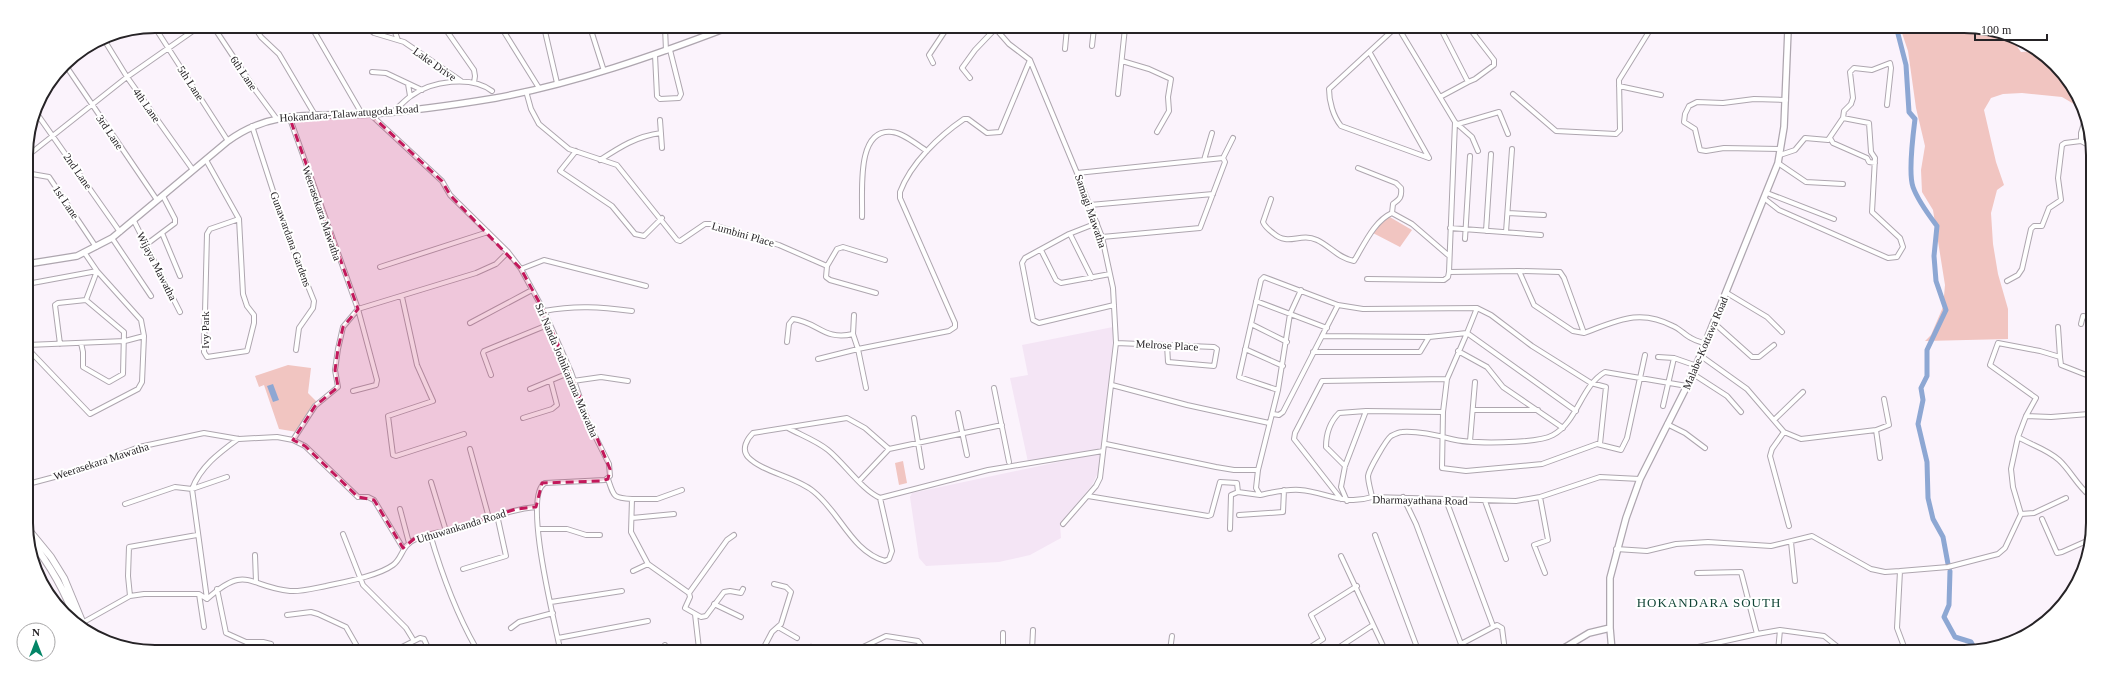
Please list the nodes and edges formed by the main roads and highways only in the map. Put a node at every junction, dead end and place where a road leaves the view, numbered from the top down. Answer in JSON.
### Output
{"nodes":[{"id":1,"x":714,"y":33,"type":"edge"},
{"id":2,"x":1788,"y":33,"type":"edge"},
{"id":3,"x":33,"y":263,"type":"edge"},
{"id":4,"x":34,"y":536,"type":"edge"},
{"id":5,"x":35,"y":545,"type":"edge"},
{"id":6,"x":76,"y":616,"type":"edge"},
{"id":7,"x":78,"y":617,"type":"edge"},
{"id":8,"x":1610,"y":628,"type":"junction"},
{"id":9,"x":1569,"y":645,"type":"edge"},
{"id":10,"x":1611,"y":645,"type":"edge"}],
"edges":[{"from":1,"to":3,"type":"main road","name":"Hokandara-Talawatugoda Road"},
{"from":2,"to":8,"type":"main road","name":"Malabe-Kottawa Road"},
{"from":4,"to":7,"type":"main road"},
{"from":5,"to":6,"type":"main road"},
{"from":8,"to":9,"type":"main road"},
{"from":8,"to":10,"type":"main road","name":"Malabe-Kottawa Road"}]}
